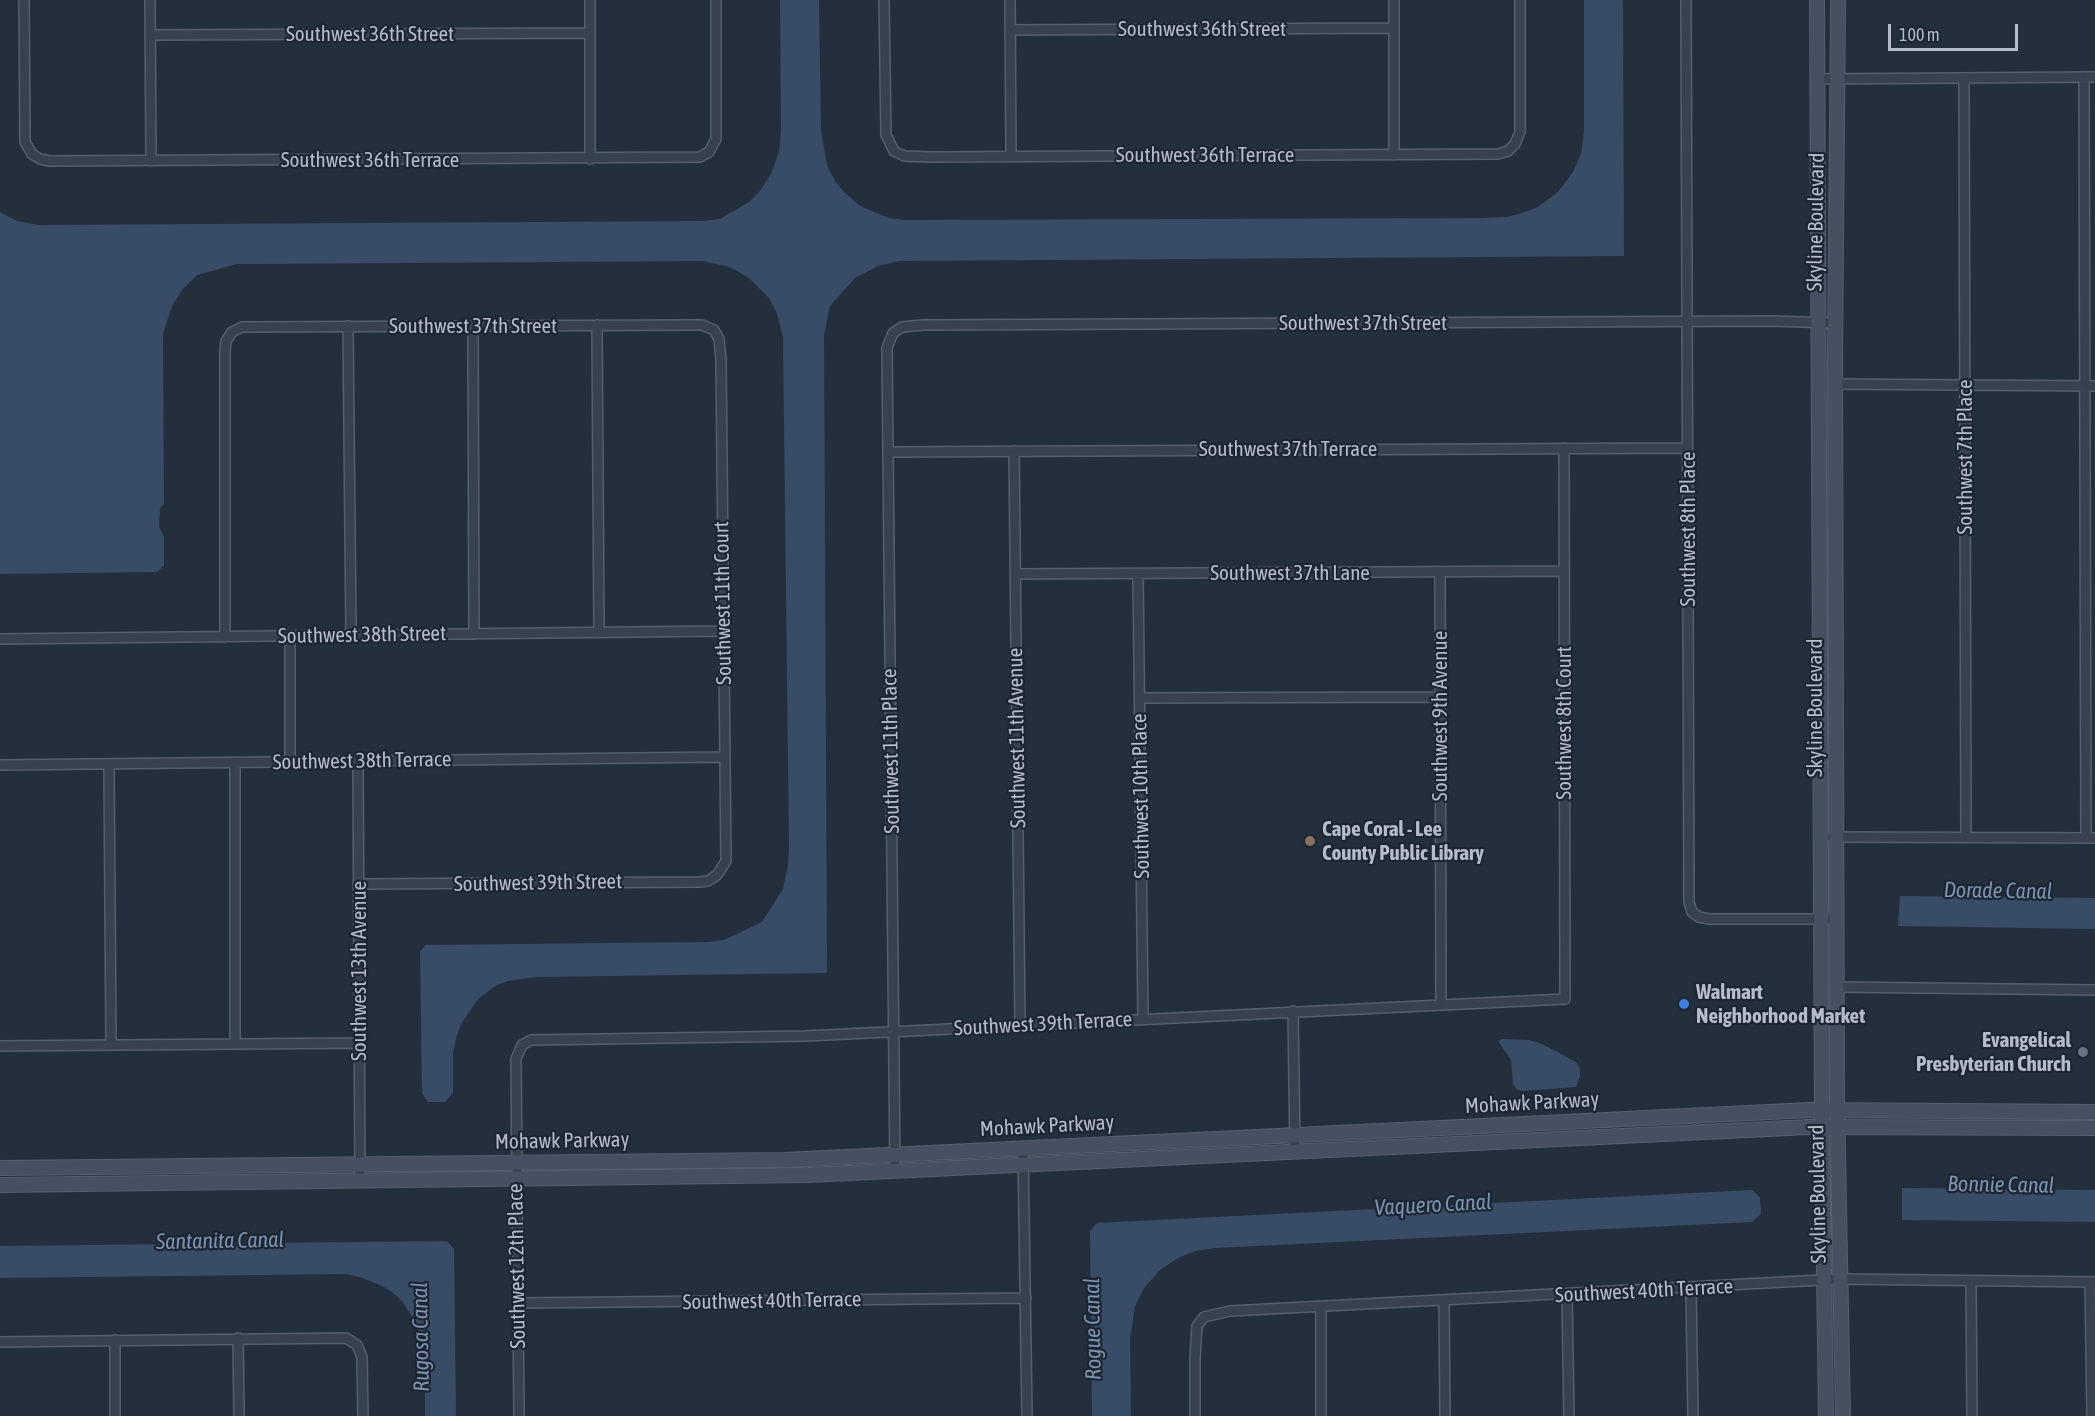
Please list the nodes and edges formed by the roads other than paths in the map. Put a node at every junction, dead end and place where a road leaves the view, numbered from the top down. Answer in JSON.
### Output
{"nodes":[{"id":1,"x":24,"y":0,"type":"edge"},
{"id":2,"x":150,"y":0,"type":"edge"},
{"id":3,"x":590,"y":0,"type":"edge"},
{"id":4,"x":716,"y":0,"type":"edge"},
{"id":5,"x":884,"y":0,"type":"edge"},
{"id":6,"x":1010,"y":0,"type":"edge"},
{"id":7,"x":1394,"y":0,"type":"edge"},
{"id":8,"x":1520,"y":0,"type":"edge"},
{"id":9,"x":1686,"y":0,"type":"edge"},
{"id":10,"x":1817,"y":0,"type":"edge"},
{"id":11,"x":1838,"y":0,"type":"edge"},
{"id":12,"x":1394,"y":28,"type":"junction"},
{"id":13,"x":1010,"y":30,"type":"junction"},
{"id":14,"x":590,"y":33,"type":"junction"},
{"id":15,"x":150,"y":35,"type":"junction"},
{"id":16,"x":2084,"y":77,"type":"junction"},
{"id":17,"x":2095,"y":77,"type":"edge"},
{"id":18,"x":1964,"y":78,"type":"junction"},
{"id":19,"x":1818,"y":79,"type":"junction"},
{"id":20,"x":1839,"y":79,"type":"junction"},
{"id":21,"x":1394,"y":155,"type":"junction"},
{"id":22,"x":1011,"y":156,"type":"junction"},
{"id":23,"x":590,"y":159,"type":"junction"},
{"id":24,"x":151,"y":161,"type":"junction"},
{"id":25,"x":1687,"y":321,"type":"junction"},
{"id":26,"x":1818,"y":322,"type":"junction"},
{"id":27,"x":1835,"y":323,"type":"junction"},
{"id":28,"x":597,"y":325,"type":"junction"},
{"id":29,"x":348,"y":326,"type":"junction"},
{"id":30,"x":473,"y":326,"type":"junction"},
{"id":31,"x":714,"y":330,"type":"joint"},
{"id":32,"x":893,"y":333,"type":"joint"},
{"id":33,"x":1835,"y":384,"type":"junction"},
{"id":34,"x":1965,"y":385,"type":"junction"},
{"id":35,"x":2090,"y":386,"type":"edge"},
{"id":36,"x":1564,"y":448,"type":"junction"},
{"id":37,"x":1688,"y":448,"type":"junction"},
{"id":38,"x":1014,"y":451,"type":"junction"},
{"id":39,"x":888,"y":452,"type":"junction"},
{"id":40,"x":1564,"y":571,"type":"junction"},
{"id":41,"x":1440,"y":572,"type":"junction"},
{"id":42,"x":1015,"y":574,"type":"junction"},
{"id":43,"x":1138,"y":574,"type":"junction"},
{"id":44,"x":723,"y":631,"type":"junction"},
{"id":45,"x":598,"y":632,"type":"junction"},
{"id":46,"x":474,"y":634,"type":"junction"},
{"id":47,"x":351,"y":635,"type":"junction"},
{"id":48,"x":290,"y":636,"type":"junction"},
{"id":49,"x":225,"y":637,"type":"junction"},
{"id":50,"x":0,"y":639,"type":"edge"},
{"id":51,"x":1439,"y":697,"type":"junction"},
{"id":52,"x":1140,"y":698,"type":"junction"},
{"id":53,"x":725,"y":757,"type":"junction"},
{"id":54,"x":358,"y":761,"type":"junction"},
{"id":55,"x":290,"y":762,"type":"junction"},
{"id":56,"x":235,"y":763,"type":"junction"},
{"id":57,"x":109,"y":764,"type":"junction"},
{"id":58,"x":0,"y":765,"type":"edge"},
{"id":59,"x":1821,"y":837,"type":"junction"},
{"id":60,"x":1837,"y":837,"type":"junction"},
{"id":61,"x":1966,"y":837,"type":"junction"},
{"id":62,"x":2091,"y":838,"type":"edge"},
{"id":63,"x":717,"y":875,"type":"joint"},
{"id":64,"x":358,"y":884,"type":"junction"},
{"id":65,"x":1837,"y":919,"type":"junction"},
{"id":66,"x":1821,"y":920,"type":"junction"},
{"id":67,"x":1837,"y":987,"type":"junction"},
{"id":68,"x":2095,"y":990,"type":"edge"},
{"id":69,"x":1565,"y":999,"type":"joint"},
{"id":70,"x":1441,"y":1004,"type":"junction"},
{"id":71,"x":1293,"y":1011,"type":"junction"},
{"id":72,"x":1143,"y":1018,"type":"junction"},
{"id":73,"x":1020,"y":1025,"type":"junction"},
{"id":74,"x":894,"y":1031,"type":"junction"},
{"id":75,"x":359,"y":1042,"type":"junction"},
{"id":76,"x":235,"y":1043,"type":"junction"},
{"id":77,"x":111,"y":1044,"type":"junction"},
{"id":78,"x":522,"y":1045,"type":"joint"},
{"id":79,"x":0,"y":1046,"type":"edge"},
{"id":80,"x":1822,"y":1110,"type":"junction"},
{"id":81,"x":1838,"y":1110,"type":"junction"},
{"id":82,"x":2095,"y":1112,"type":"edge"},
{"id":83,"x":1822,"y":1126,"type":"junction"},
{"id":84,"x":1838,"y":1127,"type":"junction"},
{"id":85,"x":2095,"y":1128,"type":"edge"},
{"id":86,"x":1295,"y":1135,"type":"junction"},
{"id":87,"x":1023,"y":1148,"type":"junction"},
{"id":88,"x":1295,"y":1151,"type":"junction"},
{"id":89,"x":895,"y":1154,"type":"junction"},
{"id":90,"x":516,"y":1162,"type":"junction"},
{"id":91,"x":360,"y":1164,"type":"junction"},
{"id":92,"x":1024,"y":1164,"type":"junction"},
{"id":93,"x":0,"y":1168,"type":"edge"},
{"id":94,"x":895,"y":1170,"type":"junction"},
{"id":95,"x":516,"y":1178,"type":"junction"},
{"id":96,"x":360,"y":1180,"type":"junction"},
{"id":97,"x":0,"y":1185,"type":"edge"},
{"id":98,"x":1841,"y":1279,"type":"junction"},
{"id":99,"x":1824,"y":1280,"type":"junction"},
{"id":100,"x":1971,"y":1281,"type":"junction"},
{"id":101,"x":2093,"y":1282,"type":"edge"},
{"id":102,"x":1691,"y":1288,"type":"junction"},
{"id":103,"x":1567,"y":1294,"type":"junction"},
{"id":104,"x":1026,"y":1298,"type":"junction"},
{"id":105,"x":1444,"y":1300,"type":"junction"},
{"id":106,"x":518,"y":1303,"type":"junction"},
{"id":107,"x":1321,"y":1307,"type":"junction"},
{"id":108,"x":238,"y":1338,"type":"junction"},
{"id":109,"x":115,"y":1340,"type":"junction"},
{"id":110,"x":0,"y":1341,"type":"edge"},
{"id":111,"x":115,"y":1416,"type":"edge"},
{"id":112,"x":239,"y":1416,"type":"edge"},
{"id":113,"x":363,"y":1416,"type":"edge"},
{"id":114,"x":519,"y":1416,"type":"edge"},
{"id":115,"x":1027,"y":1416,"type":"edge"},
{"id":116,"x":1196,"y":1416,"type":"edge"},
{"id":117,"x":1321,"y":1416,"type":"edge"},
{"id":118,"x":1445,"y":1416,"type":"edge"},
{"id":119,"x":1569,"y":1416,"type":"edge"},
{"id":120,"x":1693,"y":1416,"type":"edge"},
{"id":121,"x":1826,"y":1416,"type":"edge"},
{"id":122,"x":1843,"y":1416,"type":"edge"},
{"id":123,"x":1972,"y":1416,"type":"edge"},
{"id":124,"x":2092,"y":1416,"type":"edge"}],
"edges":[{"from":1,"to":24,"type":"street","name":"Southwest 36th Terrace"},
{"from":2,"to":15,"type":"street"},
{"from":3,"to":14,"type":"street"},
{"from":4,"to":23,"type":"street","name":"Southwest 36th Terrace"},
{"from":5,"to":22,"type":"street","name":"Southwest 36th Terrace"},
{"from":6,"to":13,"type":"street"},
{"from":7,"to":12,"type":"street"},
{"from":8,"to":21,"type":"street","name":"Southwest 36th Terrace"},
{"from":9,"to":25,"type":"street","name":"Southwest 8th Place"},
{"from":10,"to":19,"type":"street","name":"Skyline Boulevard"},
{"from":11,"to":20,"type":"street","name":"Skyline Boulevard"},
{"from":12,"to":13,"type":"street","name":"Southwest 36th Street"},
{"from":12,"to":21,"type":"street"},
{"from":13,"to":22,"type":"street"},
{"from":14,"to":15,"type":"street","name":"Southwest 36th Street"},
{"from":14,"to":23,"type":"street"},
{"from":15,"to":24,"type":"street"},
{"from":16,"to":17,"type":"street"},
{"from":16,"to":18,"type":"street"},
{"from":16,"to":35,"type":"street"},
{"from":18,"to":20,"type":"street"},
{"from":18,"to":34,"type":"street","name":"Southwest 7th Place"},
{"from":19,"to":20,"type":"street"},
{"from":19,"to":26,"type":"street","name":"Skyline Boulevard"},
{"from":20,"to":27,"type":"street","name":"Skyline Boulevard"},
{"from":21,"to":22,"type":"street","name":"Southwest 36th Terrace"},
{"from":23,"to":24,"type":"street","name":"Southwest 36th Terrace"},
{"from":25,"to":26,"type":"street","name":"Southwest 37th Street"},
{"from":25,"to":32,"type":"street","name":"Southwest 37th Street"},
{"from":25,"to":37,"type":"street","name":"Southwest 8th Place"},
{"from":26,"to":27,"type":"street","name":"Southwest 37th Street"},
{"from":26,"to":59,"type":"street","name":"Skyline Boulevard"},
{"from":27,"to":33,"type":"street","name":"Skyline Boulevard"},
{"from":28,"to":30,"type":"street","name":"Southwest 37th Street"},
{"from":28,"to":31,"type":"street","name":"Southwest 37th Street"},
{"from":28,"to":45,"type":"street"},
{"from":29,"to":30,"type":"street","name":"Southwest 37th Street"},
{"from":29,"to":47,"type":"street"},
{"from":29,"to":49,"type":"street","name":"Southwest 37th Street"},
{"from":30,"to":46,"type":"street"},
{"from":31,"to":44,"type":"street","name":"Southwest 11th Court"},
{"from":32,"to":39,"type":"street","name":"Southwest 11th Place"},
{"from":33,"to":34,"type":"street"},
{"from":33,"to":60,"type":"street","name":"Skyline Boulevard"},
{"from":34,"to":35,"type":"street"},
{"from":34,"to":61,"type":"street","name":"Southwest 7th Place"},
{"from":35,"to":62,"type":"street"},
{"from":36,"to":37,"type":"street","name":"Southwest 37th Terrace"},
{"from":36,"to":38,"type":"street","name":"Southwest 37th Terrace"},
{"from":36,"to":40,"type":"street","name":"Southwest 8th Court"},
{"from":37,"to":66,"type":"street","name":"Southwest 8th Place"},
{"from":38,"to":39,"type":"street","name":"Southwest 37th Terrace"},
{"from":38,"to":42,"type":"street","name":"Southwest 11th Avenue"},
{"from":39,"to":74,"type":"street","name":"Southwest 11th Place"},
{"from":40,"to":41,"type":"street","name":"Southwest 37th Lane"},
{"from":40,"to":69,"type":"street","name":"Southwest 8th Court"},
{"from":41,"to":43,"type":"street","name":"Southwest 37th Lane"},
{"from":41,"to":51,"type":"street","name":"Southwest 9th Avenue"},
{"from":42,"to":43,"type":"street","name":"Southwest 37th Lane"},
{"from":42,"to":73,"type":"street","name":"Southwest 11th Avenue"},
{"from":43,"to":52,"type":"street","name":"Southwest 10th Place"},
{"from":44,"to":45,"type":"street","name":"Southwest 38th Street"},
{"from":44,"to":53,"type":"street","name":"Southwest 11th Court"},
{"from":45,"to":46,"type":"street","name":"Southwest 38th Street"},
{"from":46,"to":47,"type":"street","name":"Southwest 38th Street"},
{"from":47,"to":48,"type":"street","name":"Southwest 38th Street"},
{"from":48,"to":49,"type":"street","name":"Southwest 38th Street"},
{"from":48,"to":55,"type":"street"},
{"from":49,"to":50,"type":"street","name":"Southwest 38th Street"},
{"from":51,"to":52,"type":"street"},
{"from":51,"to":70,"type":"street","name":"Southwest 9th Avenue"},
{"from":52,"to":72,"type":"street","name":"Southwest 10th Place"},
{"from":53,"to":54,"type":"street","name":"Southwest 38th Terrace"},
{"from":53,"to":63,"type":"street","name":"Southwest 11th Court"},
{"from":54,"to":55,"type":"street","name":"Southwest 38th Terrace"},
{"from":54,"to":64,"type":"street","name":"Southwest 13th Avenue"},
{"from":55,"to":56,"type":"street","name":"Southwest 38th Terrace"},
{"from":56,"to":57,"type":"street","name":"Southwest 38th Terrace"},
{"from":56,"to":76,"type":"street"},
{"from":57,"to":58,"type":"street","name":"Southwest 38th Terrace"},
{"from":57,"to":77,"type":"street"},
{"from":59,"to":60,"type":"street"},
{"from":59,"to":66,"type":"street","name":"Skyline Boulevard"},
{"from":60,"to":61,"type":"street"},
{"from":60,"to":65,"type":"street","name":"Skyline Boulevard"},
{"from":61,"to":62,"type":"street"},
{"from":63,"to":64,"type":"street","name":"Southwest 39th Street"},
{"from":64,"to":75,"type":"street","name":"Southwest 13th Avenue"},
{"from":65,"to":66,"type":"street","name":"Southwest 8th Place"},
{"from":65,"to":67,"type":"street","name":"Skyline Boulevard"},
{"from":66,"to":80,"type":"street","name":"Skyline Boulevard"},
{"from":67,"to":68,"type":"street"},
{"from":67,"to":81,"type":"street","name":"Skyline Boulevard"},
{"from":69,"to":70,"type":"street","name":"Southwest 39th Terrace"},
{"from":70,"to":71,"type":"street","name":"Southwest 39th Terrace"},
{"from":71,"to":72,"type":"street","name":"Southwest 39th Terrace"},
{"from":71,"to":86,"type":"street"},
{"from":72,"to":73,"type":"street","name":"Southwest 39th Terrace"},
{"from":73,"to":74,"type":"street","name":"Southwest 39th Terrace"},
{"from":74,"to":78,"type":"street","name":"Southwest 39th Terrace"},
{"from":74,"to":89,"type":"street","name":"Southwest 11th Place"},
{"from":75,"to":76,"type":"street"},
{"from":75,"to":91,"type":"street","name":"Southwest 13th Avenue"},
{"from":76,"to":77,"type":"street"},
{"from":77,"to":79,"type":"street"},
{"from":78,"to":90,"type":"street","name":"Southwest 12th Place"},
{"from":80,"to":81,"type":"street","name":"Mohawk Parkway"},
{"from":80,"to":83,"type":"street","name":"Skyline Boulevard"},
{"from":80,"to":86,"type":"street","name":"Mohawk Parkway"},
{"from":81,"to":82,"type":"street","name":"Mohawk Parkway"},
{"from":81,"to":84,"type":"street","name":"Skyline Boulevard"},
{"from":83,"to":84,"type":"street","name":"Mohawk Parkway"},
{"from":83,"to":88,"type":"street","name":"Mohawk Parkway"},
{"from":83,"to":99,"type":"street","name":"Skyline Boulevard"},
{"from":84,"to":85,"type":"street","name":"Mohawk Parkway"},
{"from":84,"to":98,"type":"street","name":"Skyline Boulevard"},
{"from":86,"to":87,"type":"street","name":"Mohawk Parkway"},
{"from":86,"to":88,"type":"street"},
{"from":87,"to":89,"type":"street","name":"Mohawk Parkway"},
{"from":87,"to":92,"type":"street"},
{"from":88,"to":92,"type":"street","name":"Mohawk Parkway"},
{"from":89,"to":90,"type":"street","name":"Mohawk Parkway"},
{"from":89,"to":94,"type":"street","name":"Southwest 11th Place"},
{"from":90,"to":91,"type":"street","name":"Mohawk Parkway"},
{"from":90,"to":95,"type":"street","name":"Southwest 12th Place"},
{"from":91,"to":93,"type":"street","name":"Mohawk Parkway"},
{"from":91,"to":96,"type":"street","name":"Southwest 13th Avenue"},
{"from":92,"to":94,"type":"street","name":"Mohawk Parkway"},
{"from":92,"to":104,"type":"street"},
{"from":94,"to":95,"type":"street","name":"Mohawk Parkway"},
{"from":95,"to":96,"type":"street","name":"Mohawk Parkway"},
{"from":95,"to":106,"type":"street","name":"Southwest 12th Place"},
{"from":96,"to":97,"type":"street","name":"Mohawk Parkway"},
{"from":98,"to":99,"type":"street","name":"Southwest 40th Terrace"},
{"from":98,"to":100,"type":"street","name":"Southwest 40th Terrace"},
{"from":98,"to":122,"type":"street","name":"Skyline Boulevard"},
{"from":99,"to":102,"type":"street","name":"Southwest 40th Terrace"},
{"from":99,"to":121,"type":"street","name":"Skyline Boulevard"},
{"from":100,"to":101,"type":"street","name":"Southwest 40th Terrace"},
{"from":100,"to":123,"type":"street"},
{"from":101,"to":124,"type":"street"},
{"from":102,"to":103,"type":"street","name":"Southwest 40th Terrace"},
{"from":102,"to":120,"type":"street"},
{"from":103,"to":105,"type":"street","name":"Southwest 40th Terrace"},
{"from":103,"to":119,"type":"street"},
{"from":104,"to":106,"type":"street","name":"Southwest 40th Terrace"},
{"from":104,"to":115,"type":"street"},
{"from":105,"to":107,"type":"street","name":"Southwest 40th Terrace"},
{"from":105,"to":118,"type":"street"},
{"from":106,"to":114,"type":"street","name":"Southwest 12th Place"},
{"from":107,"to":116,"type":"street","name":"Southwest 40th Terrace"},
{"from":107,"to":117,"type":"street"},
{"from":108,"to":109,"type":"street"},
{"from":108,"to":112,"type":"street"},
{"from":108,"to":113,"type":"street"},
{"from":109,"to":110,"type":"street"},
{"from":109,"to":111,"type":"street"}]}
